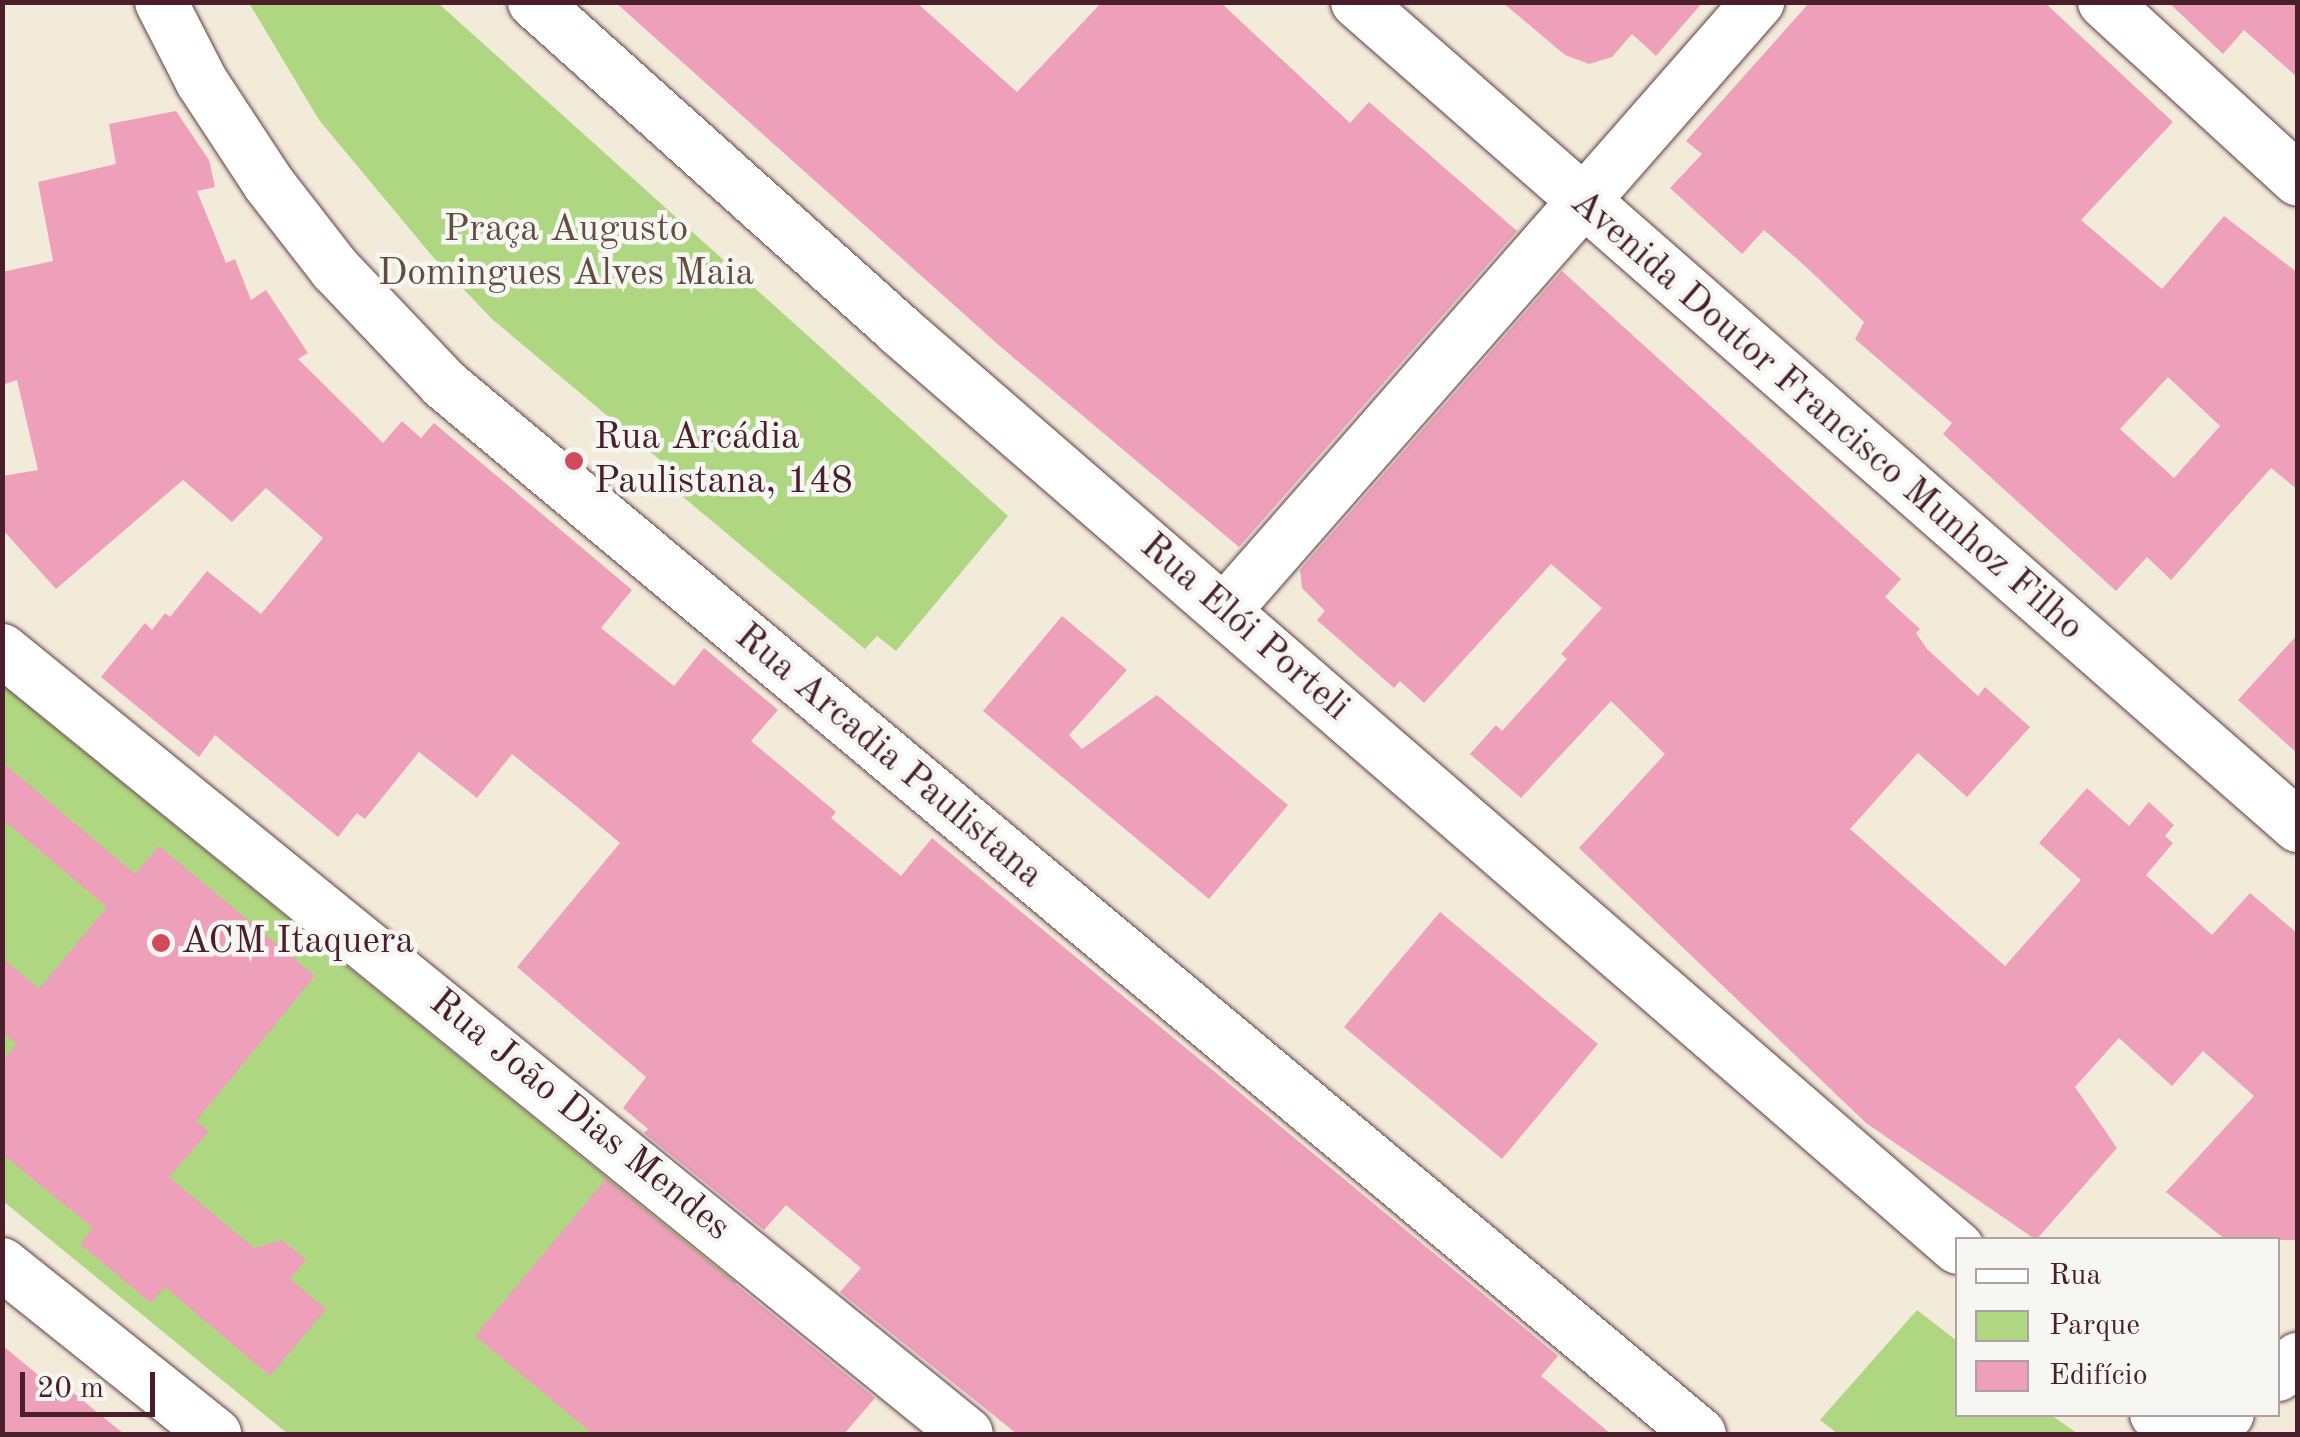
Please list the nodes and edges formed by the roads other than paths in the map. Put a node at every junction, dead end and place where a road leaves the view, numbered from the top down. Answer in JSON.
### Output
{"nodes":[{"id":1,"x":161,"y":2,"type":"edge"},
{"id":2,"x":534,"y":2,"type":"edge"},
{"id":3,"x":1357,"y":2,"type":"edge"},
{"id":4,"x":1758,"y":2,"type":"edge"},
{"id":5,"x":2104,"y":2,"type":"edge"},
{"id":6,"x":2298,"y":180,"type":"edge"},
{"id":7,"x":1579,"y":201,"type":"junction"},
{"id":8,"x":1224,"y":610,"type":"junction"},
{"id":9,"x":2,"y":650,"type":"edge"},
{"id":10,"x":2298,"y":826,"type":"edge"},
{"id":11,"x":1955,"y":1246,"type":"edge"},
{"id":12,"x":2,"y":1264,"type":"edge"},
{"id":13,"x":2160,"y":1417,"type":"edge"},
{"id":14,"x":2224,"y":1417,"type":"edge"},
{"id":15,"x":215,"y":1434,"type":"edge"},
{"id":16,"x":967,"y":1434,"type":"edge"},
{"id":17,"x":1700,"y":1434,"type":"edge"},
{"id":18,"x":2180,"y":1434,"type":"edge"},
{"id":19,"x":2203,"y":1434,"type":"edge"}],
"edges":[{"from":1,"to":17,"type":"street","name":"Rua Arcadia Paulistana"},
{"from":2,"to":8,"type":"street","name":"Rua Elói Porteli"},
{"from":3,"to":7,"type":"street","name":"Avenida Doutor Francisco Munhoz Filho"},
{"from":4,"to":7,"type":"street"},
{"from":5,"to":6,"type":"street"},
{"from":7,"to":8,"type":"street"},
{"from":7,"to":10,"type":"street","name":"Avenida Doutor Francisco Munhoz Filho"},
{"from":8,"to":11,"type":"street","name":"Rua Elói Porteli"},
{"from":9,"to":16,"type":"street","name":"Rua João Dias Mendes"},
{"from":12,"to":15,"type":"street"},
{"from":13,"to":18,"type":"street"},
{"from":14,"to":19,"type":"street"}]}
